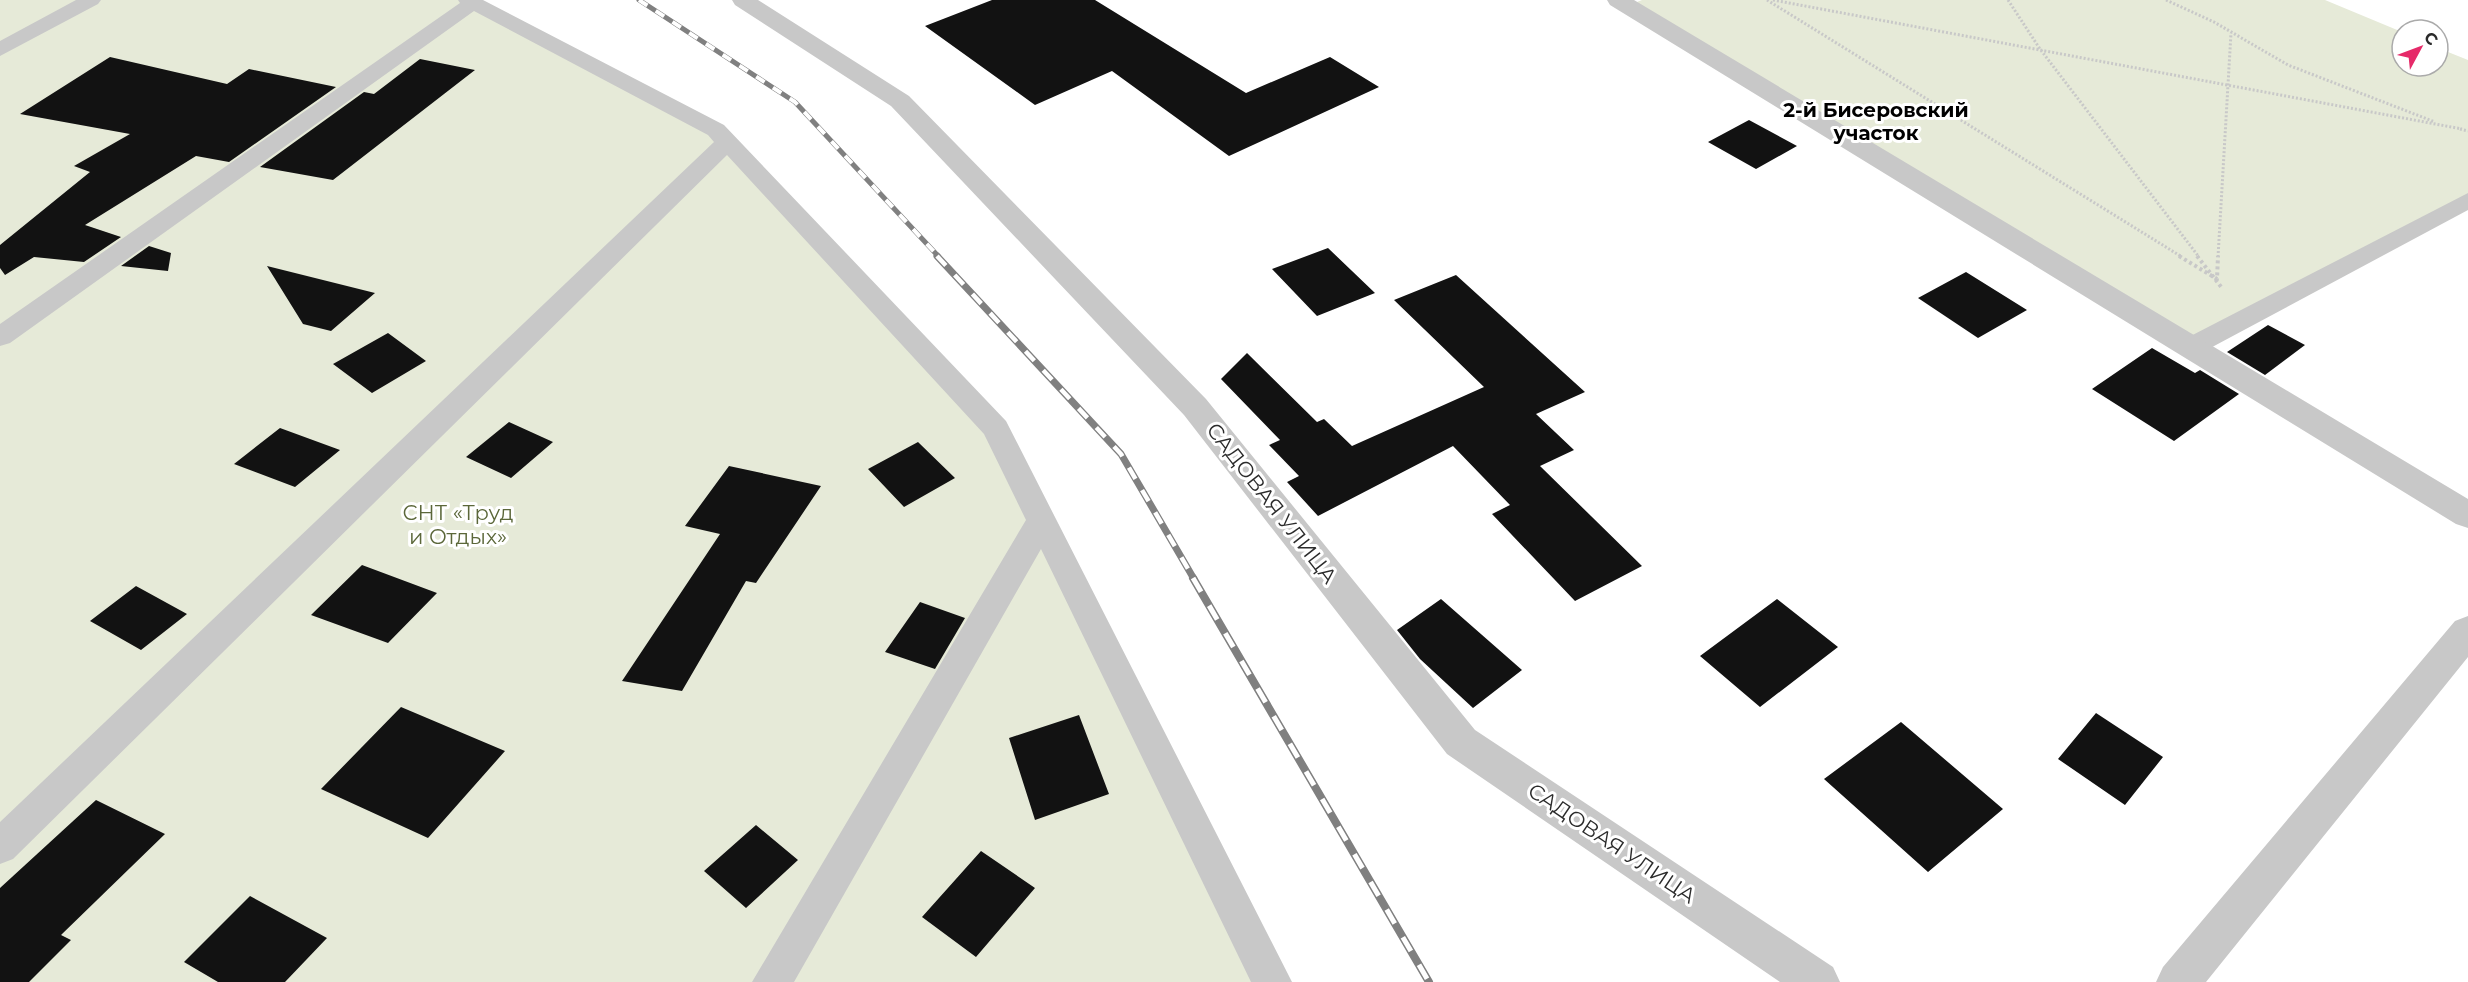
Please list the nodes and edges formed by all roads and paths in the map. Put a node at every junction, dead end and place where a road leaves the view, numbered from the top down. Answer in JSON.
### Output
{"nodes":[{"id":1,"x":91,"y":0,"type":"edge"},
{"id":2,"x":743,"y":0,"type":"edge"},
{"id":3,"x":1618,"y":0,"type":"edge"},
{"id":4,"x":1767,"y":0,"type":"edge"},
{"id":5,"x":1773,"y":0,"type":"edge"},
{"id":6,"x":2008,"y":0,"type":"edge"},
{"id":7,"x":2166,"y":0,"type":"edge"},
{"id":8,"x":470,"y":1,"type":"edge"},
{"id":9,"x":2232,"y":33,"type":"junction"},
{"id":10,"x":2040,"y":49,"type":"junction"},
{"id":11,"x":0,"y":50,"type":"edge"},
{"id":12,"x":2227,"y":85,"type":"junction"},
{"id":13,"x":2462,"y":129,"type":"junction"},
{"id":14,"x":2468,"y":131,"type":"edge"},
{"id":15,"x":727,"y":142,"type":"junction"},
{"id":16,"x":2468,"y":200,"type":"edge"},
{"id":17,"x":2217,"y":279,"type":"junction"},
{"id":18,"x":2239,"y":319,"type":"junction"},
{"id":19,"x":0,"y":337,"type":"edge"},
{"id":20,"x":2191,"y":347,"type":"junction"},
{"id":21,"x":2468,"y":515,"type":"edge"},
{"id":22,"x":1042,"y":520,"type":"junction"},
{"id":23,"x":2468,"y":631,"type":"edge"},
{"id":24,"x":0,"y":847,"type":"edge"},
{"id":25,"x":772,"y":982,"type":"edge"},
{"id":26,"x":1272,"y":982,"type":"edge"},
{"id":27,"x":1818,"y":982,"type":"edge"},
{"id":28,"x":2178,"y":982,"type":"edge"}],
"edges":[{"from":1,"to":11,"type":"lane"},
{"from":2,"to":27,"type":"street","name":"САДОВАЯ УЛИЦА"},
{"from":3,"to":20,"type":"street"},
{"from":4,"to":17,"type":"path"},
{"from":5,"to":10,"type":"path"},
{"from":6,"to":10,"type":"path"},
{"from":7,"to":9,"type":"path"},
{"from":8,"to":15,"type":"lane"},
{"from":8,"to":19,"type":"lane"},
{"from":9,"to":12,"type":"path"},
{"from":9,"to":13,"type":"path"},
{"from":10,"to":12,"type":"path"},
{"from":10,"to":17,"type":"path"},
{"from":12,"to":13,"type":"path"},
{"from":12,"to":17,"type":"path"},
{"from":13,"to":14,"type":"path"},
{"from":15,"to":22,"type":"lane"},
{"from":15,"to":24,"type":"lane"},
{"from":16,"to":18,"type":"lane"},
{"from":17,"to":18,"type":"path"},
{"from":18,"to":20,"type":"lane"},
{"from":20,"to":21,"type":"street"},
{"from":22,"to":25,"type":"lane"},
{"from":22,"to":26,"type":"lane"},
{"from":23,"to":28,"type":"street"}]}
